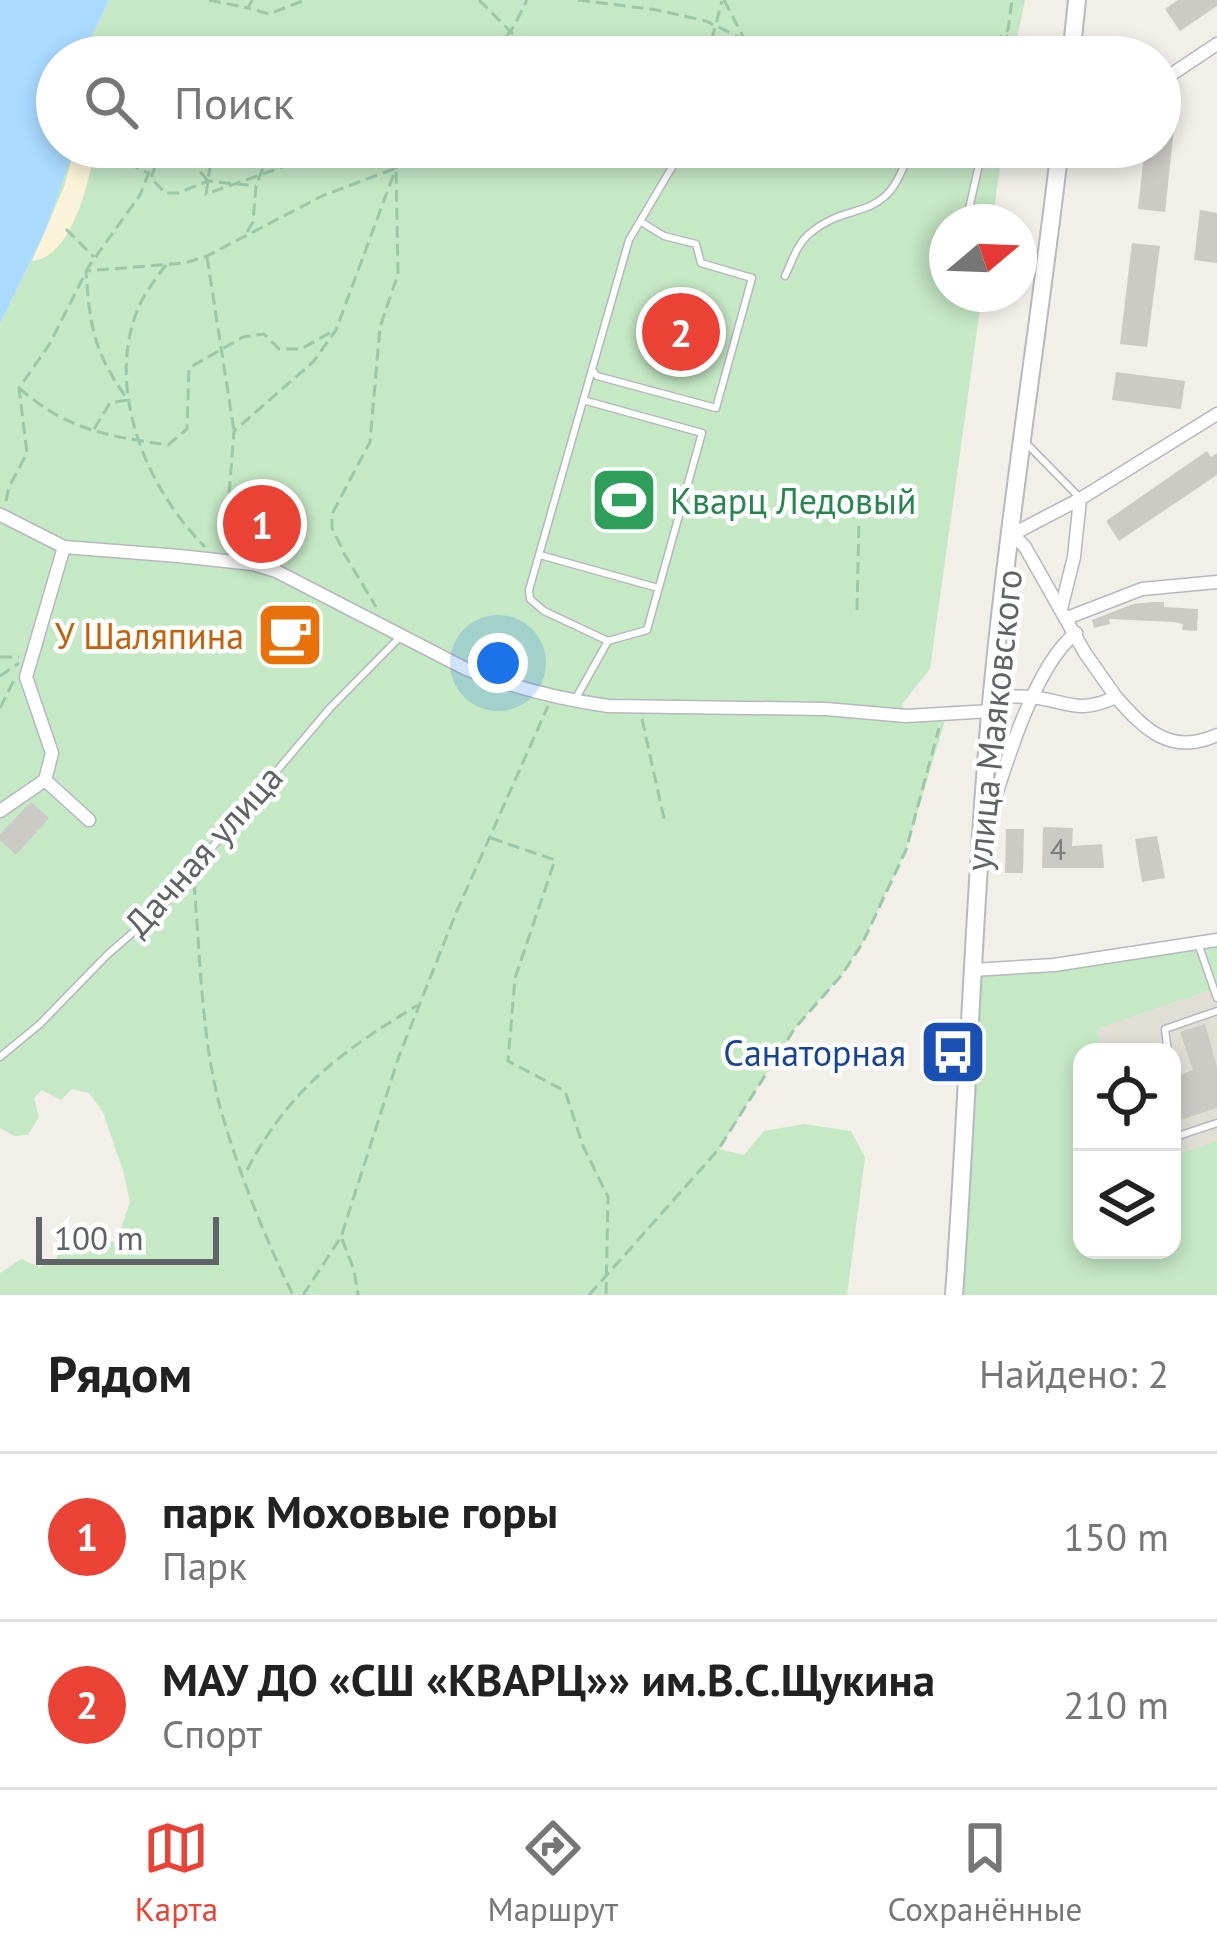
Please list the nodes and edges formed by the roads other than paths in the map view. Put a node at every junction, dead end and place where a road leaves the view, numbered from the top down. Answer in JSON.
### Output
{"nodes":[{"id":1,"x":1077,"y":0,"type":"edge"},
{"id":2,"x":1073,"y":36,"type":"edge"},
{"id":3,"x":1217,"y":44,"type":"edge"},
{"id":4,"x":1181,"y":68,"type":"edge"},
{"id":5,"x":669,"y":168,"type":"edge"},
{"id":6,"x":904,"y":168,"type":"edge"},
{"id":7,"x":978,"y":168,"type":"edge"},
{"id":8,"x":1057,"y":168,"type":"edge"},
{"id":9,"x":970,"y":204,"type":"edge"},
{"id":10,"x":643,"y":223,"type":"junction"},
{"id":11,"x":785,"y":276,"type":"dead end"},
{"id":12,"x":593,"y":371,"type":"junction"},
{"id":13,"x":583,"y":400,"type":"junction"},
{"id":14,"x":1217,"y":414,"type":"edge"},
{"id":15,"x":1024,"y":442,"type":"junction"},
{"id":16,"x":1080,"y":499,"type":"junction"},
{"id":17,"x":1,"y":515,"type":"edge"},
{"id":18,"x":1013,"y":534,"type":"junction"},
{"id":19,"x":64,"y":547,"type":"junction"},
{"id":20,"x":540,"y":555,"type":"junction"},
{"id":21,"x":1217,"y":582,"type":"edge"},
{"id":22,"x":659,"y":588,"type":"junction"},
{"id":23,"x":1064,"y":614,"type":"junction"},
{"id":24,"x":1076,"y":633,"type":"junction"},
{"id":25,"x":400,"y":637,"type":"junction"},
{"id":26,"x":608,"y":641,"type":"junction"},
{"id":27,"x":1033,"y":697,"type":"junction"},
{"id":28,"x":1115,"y":697,"type":"junction"},
{"id":29,"x":574,"y":701,"type":"junction"},
{"id":30,"x":991,"y":704,"type":"junction"},
{"id":31,"x":1217,"y":735,"type":"edge"},
{"id":32,"x":45,"y":780,"type":"junction"},
{"id":33,"x":0,"y":811,"type":"edge"},
{"id":34,"x":88,"y":820,"type":"dead end"},
{"id":35,"x":979,"y":848,"type":"junction"},
{"id":36,"x":1217,"y":940,"type":"edge"},
{"id":37,"x":1198,"y":943,"type":"junction"},
{"id":38,"x":973,"y":970,"type":"junction"},
{"id":39,"x":1217,"y":998,"type":"edge"},
{"id":40,"x":1217,"y":1011,"type":"edge"},
{"id":41,"x":1165,"y":1043,"type":"edge"},
{"id":42,"x":0,"y":1057,"type":"edge"},
{"id":43,"x":1217,"y":1123,"type":"edge"},
{"id":44,"x":1181,"y":1135,"type":"edge"},
{"id":45,"x":954,"y":1295,"type":"edge"}],
"edges":[{"from":1,"to":2,"type":"main road"},
{"from":3,"to":4,"type":"street"},
{"from":5,"to":10,"type":"lane"},
{"from":6,"to":11,"type":"lane"},
{"from":7,"to":9,"type":"lane"},
{"from":8,"to":15,"type":"main road","name":"улица Маяковского"},
{"from":10,"to":12,"type":"lane"},
{"from":10,"to":12,"type":"lane"},
{"from":12,"to":13,"type":"lane"},
{"from":13,"to":20,"type":"lane"},
{"from":13,"to":22,"type":"lane"},
{"from":14,"to":16,"type":"street"},
{"from":15,"to":16,"type":"lane"},
{"from":15,"to":18,"type":"main road","name":"улица Маяковского"},
{"from":16,"to":18,"type":"street"},
{"from":16,"to":23,"type":"street"},
{"from":17,"to":19,"type":"street"},
{"from":18,"to":23,"type":"street"},
{"from":18,"to":30,"type":"main road","name":"улица Маяковского"},
{"from":19,"to":25,"type":"street"},
{"from":19,"to":32,"type":"street"},
{"from":20,"to":22,"type":"lane"},
{"from":20,"to":26,"type":"lane"},
{"from":21,"to":23,"type":"street"},
{"from":22,"to":26,"type":"lane"},
{"from":23,"to":24,"type":"street"},
{"from":24,"to":27,"type":"street"},
{"from":24,"to":28,"type":"street"},
{"from":25,"to":29,"type":"street"},
{"from":25,"to":42,"type":"lane","name":"Дачная улица"},
{"from":26,"to":29,"type":"lane"},
{"from":27,"to":28,"type":"street"},
{"from":27,"to":30,"type":"street"},
{"from":27,"to":35,"type":"street"},
{"from":28,"to":31,"type":"street"},
{"from":29,"to":30,"type":"street"},
{"from":30,"to":35,"type":"main road","name":"улица Маяковского"},
{"from":32,"to":33,"type":"street"},
{"from":32,"to":34,"type":"street"},
{"from":35,"to":38,"type":"main road","name":"улица Маяковского"},
{"from":36,"to":37,"type":"street"},
{"from":37,"to":38,"type":"street"},
{"from":37,"to":39,"type":"lane"},
{"from":38,"to":45,"type":"main road","name":"улица Маяковского"},
{"from":40,"to":41,"type":"lane"},
{"from":43,"to":44,"type":"lane"}]}
